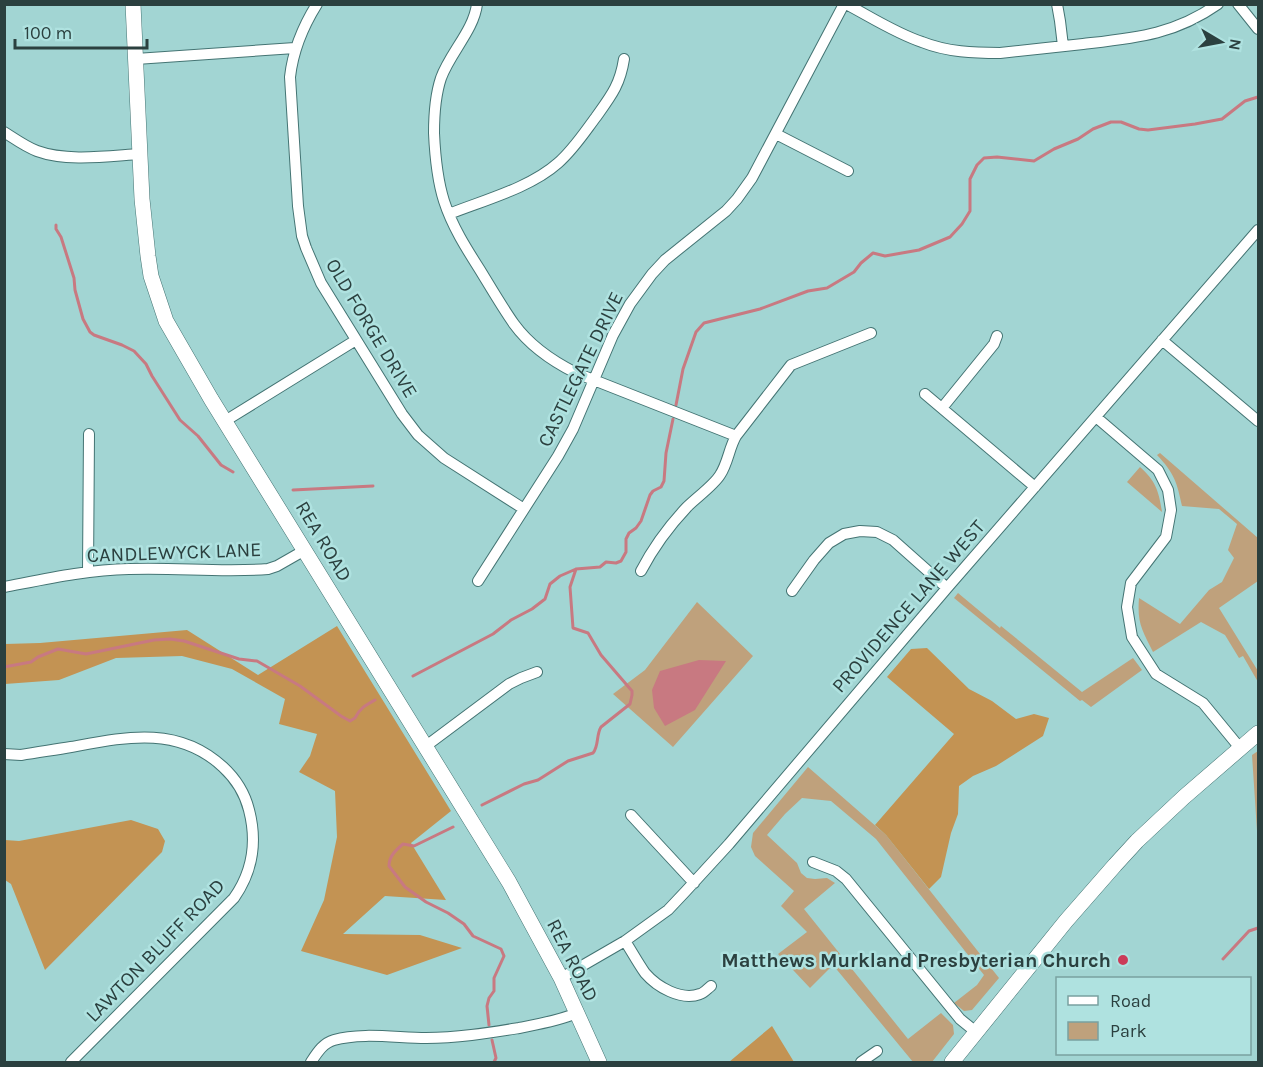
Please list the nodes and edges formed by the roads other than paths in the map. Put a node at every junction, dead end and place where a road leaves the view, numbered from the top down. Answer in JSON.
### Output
{"nodes":[{"id":1,"x":133,"y":4,"type":"edge"},
{"id":2,"x":317,"y":4,"type":"edge"},
{"id":3,"x":477,"y":4,"type":"edge"},
{"id":4,"x":845,"y":4,"type":"edge"},
{"id":5,"x":1057,"y":4,"type":"edge"},
{"id":6,"x":1218,"y":4,"type":"edge"},
{"id":7,"x":1238,"y":4,"type":"edge"},
{"id":8,"x":1258,"y":28,"type":"edge"},
{"id":9,"x":1063,"y":46,"type":"junction"},
{"id":10,"x":295,"y":48,"type":"junction"},
{"id":11,"x":136,"y":59,"type":"junction"},
{"id":12,"x":624,"y":59,"type":"dead end"},
{"id":13,"x":4,"y":132,"type":"edge"},
{"id":14,"x":776,"y":134,"type":"junction"},
{"id":15,"x":140,"y":154,"type":"junction"},
{"id":16,"x":848,"y":171,"type":"dead end"},
{"id":17,"x":449,"y":214,"type":"junction"},
{"id":18,"x":1258,"y":230,"type":"edge"},
{"id":19,"x":871,"y":333,"type":"dead end"},
{"id":20,"x":997,"y":336,"type":"dead end"},
{"id":21,"x":357,"y":340,"type":"junction"},
{"id":22,"x":1162,"y":340,"type":"junction"},
{"id":23,"x":594,"y":380,"type":"junction"},
{"id":24,"x":925,"y":394,"type":"dead end"},
{"id":25,"x":942,"y":408,"type":"junction"},
{"id":26,"x":1096,"y":417,"type":"junction"},
{"id":27,"x":225,"y":421,"type":"junction"},
{"id":28,"x":1258,"y":421,"type":"edge"},
{"id":29,"x":89,"y":434,"type":"dead end"},
{"id":30,"x":736,"y":436,"type":"junction"},
{"id":31,"x":1035,"y":487,"type":"junction"},
{"id":32,"x":524,"y":509,"type":"junction"},
{"id":33,"x":305,"y":550,"type":"junction"},
{"id":34,"x":641,"y":571,"type":"dead end"},
{"id":35,"x":88,"y":572,"type":"junction"},
{"id":36,"x":478,"y":581,"type":"dead end"},
{"id":37,"x":4,"y":587,"type":"edge"},
{"id":38,"x":947,"y":588,"type":"junction"},
{"id":39,"x":792,"y":591,"type":"dead end"},
{"id":40,"x":537,"y":672,"type":"dead end"},
{"id":41,"x":1258,"y":733,"type":"edge"},
{"id":42,"x":426,"y":746,"type":"junction"},
{"id":43,"x":1240,"y":748,"type":"junction"},
{"id":44,"x":4,"y":754,"type":"edge"},
{"id":45,"x":631,"y":815,"type":"dead end"},
{"id":46,"x":813,"y":862,"type":"dead end"},
{"id":47,"x":694,"y":883,"type":"junction"},
{"id":48,"x":625,"y":941,"type":"junction"},
{"id":49,"x":561,"y":978,"type":"junction"},
{"id":50,"x":711,"y":986,"type":"dead end"},
{"id":51,"x":577,"y":1013,"type":"junction"},
{"id":52,"x":976,"y":1032,"type":"junction"},
{"id":53,"x":877,"y":1051,"type":"dead end"},
{"id":54,"x":71,"y":1062,"type":"edge"},
{"id":55,"x":311,"y":1062,"type":"edge"},
{"id":56,"x":599,"y":1062,"type":"edge"},
{"id":57,"x":861,"y":1062,"type":"edge"},
{"id":58,"x":952,"y":1062,"type":"edge"}],
"edges":[{"from":1,"to":11,"type":"main road","name":"REA ROAD"},
{"from":2,"to":10,"type":"street","name":"OLD FORGE DRIVE"},
{"from":3,"to":17,"type":"street"},
{"from":4,"to":9,"type":"street"},
{"from":4,"to":14,"type":"street","name":"CASTLEGATE DRIVE"},
{"from":5,"to":9,"type":"street"},
{"from":6,"to":9,"type":"street"},
{"from":7,"to":8,"type":"street"},
{"from":10,"to":11,"type":"street"},
{"from":10,"to":21,"type":"street","name":"OLD FORGE DRIVE"},
{"from":11,"to":15,"type":"main road","name":"REA ROAD"},
{"from":12,"to":17,"type":"street"},
{"from":13,"to":15,"type":"street"},
{"from":14,"to":16,"type":"street"},
{"from":14,"to":23,"type":"street","name":"CASTLEGATE DRIVE"},
{"from":15,"to":27,"type":"main road","name":"REA ROAD"},
{"from":17,"to":23,"type":"street"},
{"from":18,"to":22,"type":"street","name":"PROVIDENCE LANE WEST"},
{"from":19,"to":30,"type":"street"},
{"from":20,"to":25,"type":"street"},
{"from":21,"to":27,"type":"street"},
{"from":21,"to":32,"type":"street","name":"OLD FORGE DRIVE"},
{"from":22,"to":26,"type":"street","name":"PROVIDENCE LANE WEST"},
{"from":22,"to":28,"type":"street"},
{"from":23,"to":30,"type":"street"},
{"from":23,"to":32,"type":"street","name":"CASTLEGATE DRIVE"},
{"from":24,"to":25,"type":"street"},
{"from":25,"to":31,"type":"street"},
{"from":26,"to":31,"type":"street","name":"PROVIDENCE LANE WEST"},
{"from":26,"to":43,"type":"street"},
{"from":27,"to":33,"type":"main road","name":"REA ROAD"},
{"from":29,"to":35,"type":"street"},
{"from":30,"to":34,"type":"street"},
{"from":31,"to":38,"type":"street","name":"PROVIDENCE LANE WEST"},
{"from":32,"to":36,"type":"street","name":"CASTLEGATE DRIVE"},
{"from":33,"to":35,"type":"street","name":"CANDLEWYCK LANE"},
{"from":33,"to":42,"type":"main road","name":"REA ROAD"},
{"from":35,"to":37,"type":"street","name":"CANDLEWYCK LANE"},
{"from":38,"to":39,"type":"street"},
{"from":38,"to":47,"type":"street","name":"PROVIDENCE LANE WEST"},
{"from":40,"to":42,"type":"street"},
{"from":41,"to":43,"type":"main road"},
{"from":42,"to":49,"type":"main road","name":"REA ROAD"},
{"from":43,"to":52,"type":"main road"},
{"from":44,"to":54,"type":"street","name":"LAWTON BLUFF ROAD"},
{"from":45,"to":47,"type":"street"},
{"from":46,"to":52,"type":"street"},
{"from":47,"to":48,"type":"street","name":"PROVIDENCE LANE WEST"},
{"from":48,"to":49,"type":"street","name":"PROVIDENCE LANE WEST"},
{"from":48,"to":50,"type":"street"},
{"from":49,"to":51,"type":"main road","name":"REA ROAD"},
{"from":51,"to":55,"type":"street"},
{"from":51,"to":56,"type":"main road","name":"REA ROAD"},
{"from":52,"to":58,"type":"main road"},
{"from":53,"to":57,"type":"street"}]}
